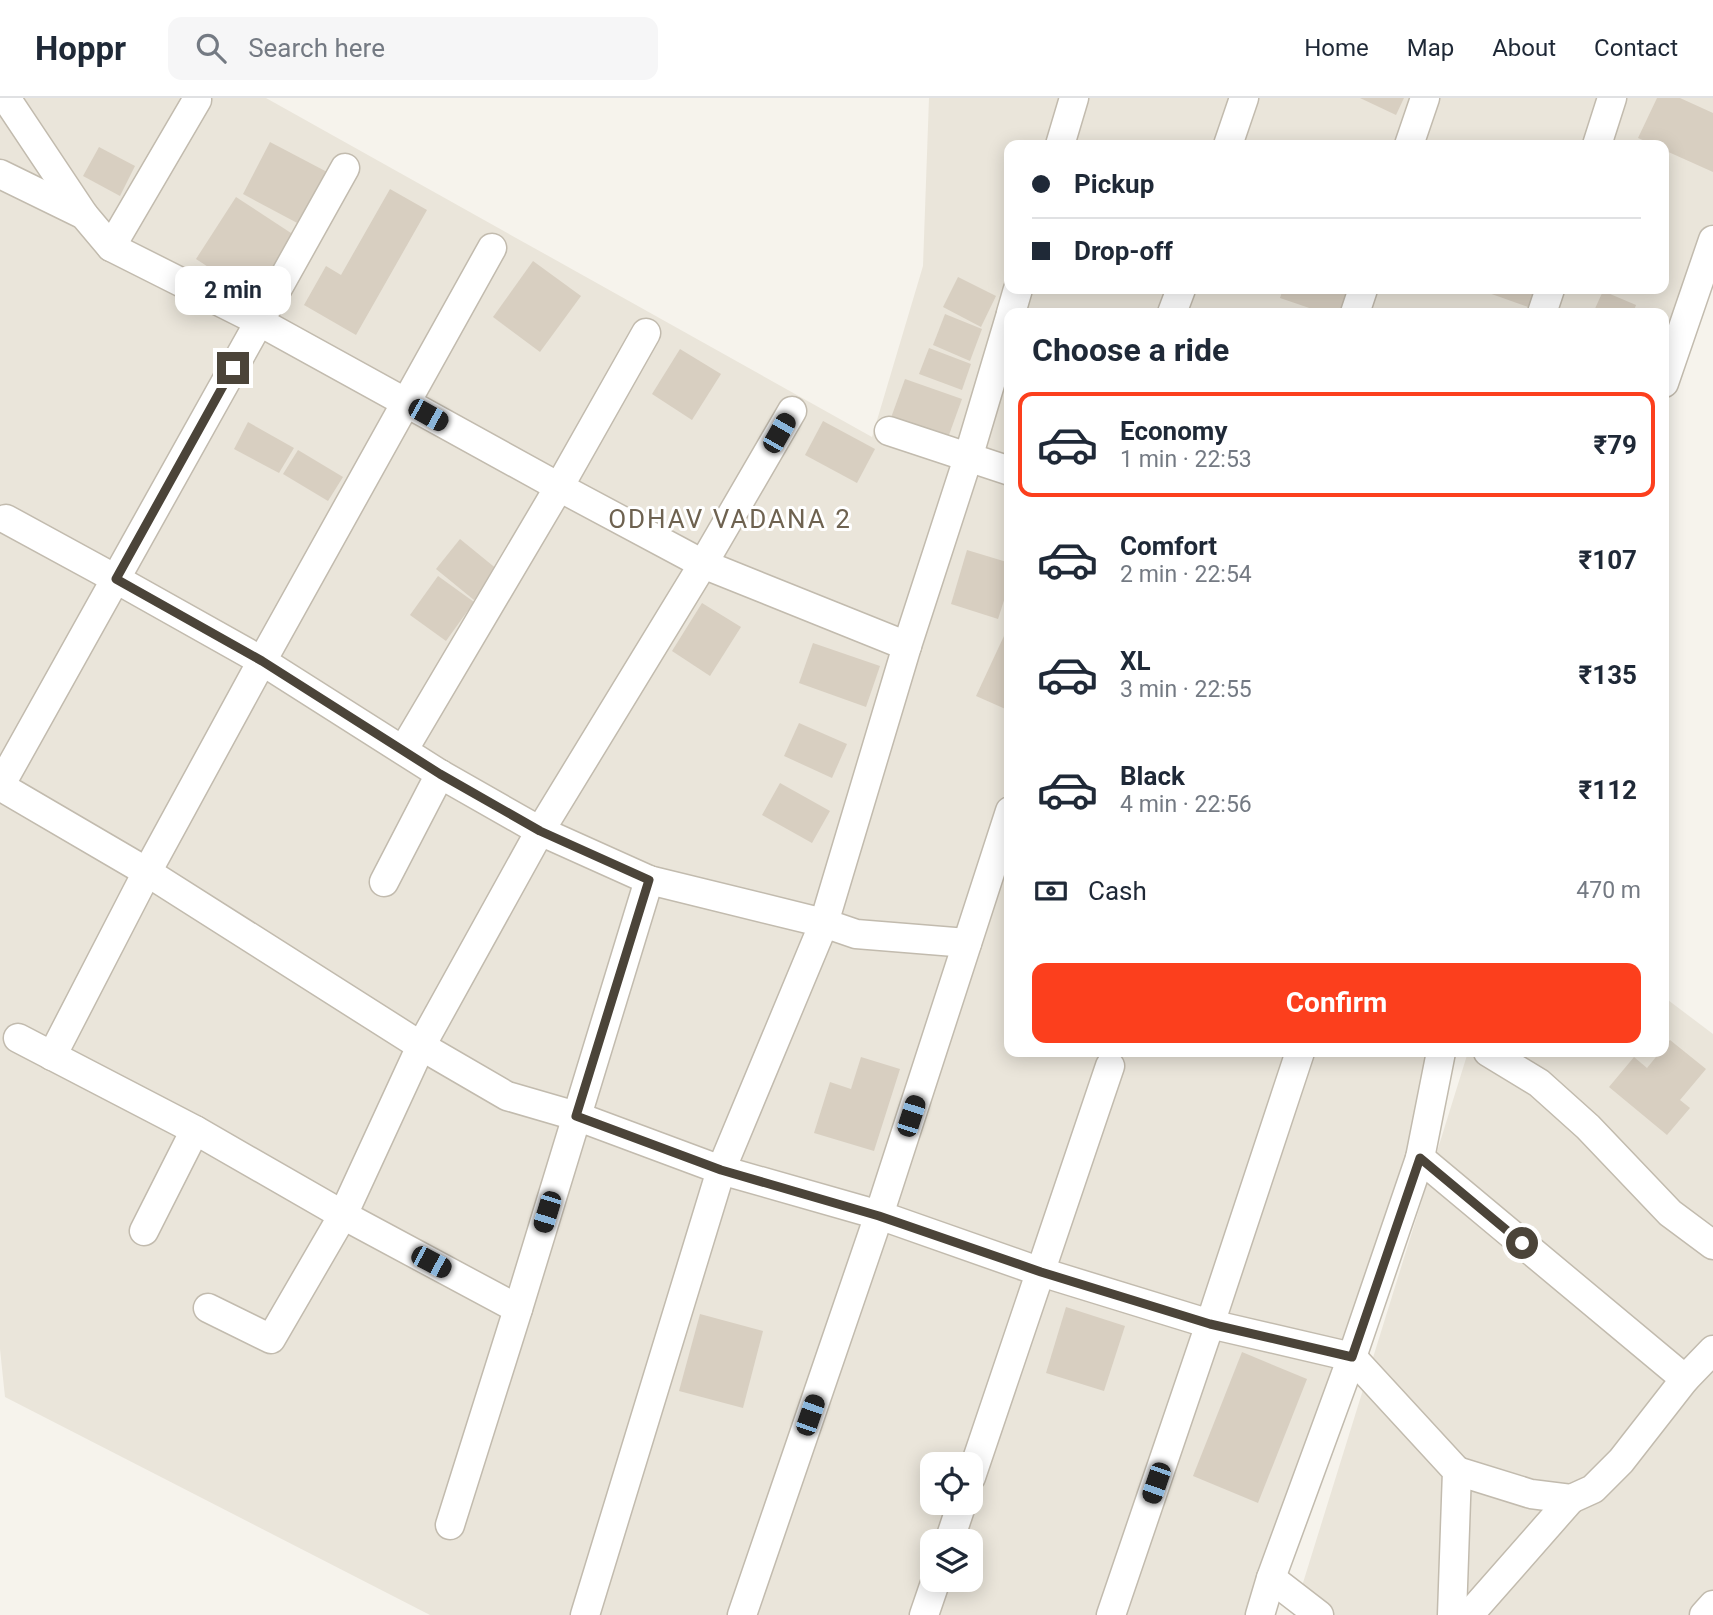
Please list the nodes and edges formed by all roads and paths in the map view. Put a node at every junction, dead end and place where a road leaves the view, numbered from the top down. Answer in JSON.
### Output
{"nodes":[{"id":1,"x":6,"y":98,"type":"edge"},
{"id":2,"x":1074,"y":98,"type":"edge"},
{"id":3,"x":1244,"y":98,"type":"edge"},
{"id":4,"x":1425,"y":98,"type":"edge"},
{"id":5,"x":1612,"y":98,"type":"edge"},
{"id":6,"x":197,"y":100,"type":"dead end"},
{"id":7,"x":1061,"y":140,"type":"edge"},
{"id":8,"x":1230,"y":140,"type":"edge"},
{"id":9,"x":1411,"y":140,"type":"edge"},
{"id":10,"x":1599,"y":140,"type":"edge"},
{"id":11,"x":345,"y":168,"type":"dead end"},
{"id":12,"x":0,"y":174,"type":"edge"},
{"id":13,"x":84,"y":215,"type":"junction"},
{"id":14,"x":1713,"y":240,"type":"edge"},
{"id":15,"x":111,"y":247,"type":"junction"},
{"id":16,"x":492,"y":248,"type":"dead end"},
{"id":17,"x":258,"y":321,"type":"junction"},
{"id":18,"x":646,"y":333,"type":"dead end"},
{"id":19,"x":1004,"y":335,"type":"edge"},
{"id":20,"x":1669,"y":368,"type":"edge"},
{"id":21,"x":406,"y":402,"type":"junction"},
{"id":22,"x":792,"y":411,"type":"dead end"},
{"id":23,"x":889,"y":431,"type":"dead end"},
{"id":24,"x":968,"y":458,"type":"junction"},
{"id":25,"x":1004,"y":469,"type":"edge"},
{"id":26,"x":559,"y":487,"type":"junction"},
{"id":27,"x":6,"y":519,"type":"dead end"},
{"id":28,"x":703,"y":564,"type":"junction"},
{"id":29,"x":116,"y":579,"type":"junction"},
{"id":30,"x":907,"y":646,"type":"junction"},
{"id":31,"x":262,"y":661,"type":"junction"},
{"id":32,"x":404,"y":749,"type":"junction"},
{"id":33,"x":440,"y":774,"type":"junction"},
{"id":34,"x":1004,"y":829,"type":"edge"},
{"id":35,"x":540,"y":831,"type":"junction"},
{"id":36,"x":147,"y":872,"type":"junction"},
{"id":37,"x":649,"y":880,"type":"junction"},
{"id":38,"x":384,"y":882,"type":"dead end"},
{"id":39,"x":824,"y":923,"type":"junction"},
{"id":40,"x":967,"y":943,"type":"junction"},
{"id":41,"x":18,"y":1038,"type":"dead end"},
{"id":42,"x":421,"y":1046,"type":"junction"},
{"id":43,"x":52,"y":1056,"type":"junction"},
{"id":44,"x":1298,"y":1057,"type":"edge"},
{"id":45,"x":1440,"y":1057,"type":"edge"},
{"id":46,"x":1496,"y":1057,"type":"edge"},
{"id":47,"x":1110,"y":1066,"type":"dead end"},
{"id":48,"x":576,"y":1116,"type":"junction"},
{"id":49,"x":195,"y":1130,"type":"junction"},
{"id":50,"x":1420,"y":1158,"type":"junction"},
{"id":51,"x":721,"y":1170,"type":"junction"},
{"id":52,"x":343,"y":1214,"type":"junction"},
{"id":53,"x":879,"y":1216,"type":"junction"},
{"id":54,"x":144,"y":1231,"type":"dead end"},
{"id":55,"x":1713,"y":1245,"type":"edge"},
{"id":56,"x":1041,"y":1272,"type":"junction"},
{"id":57,"x":208,"y":1308,"type":"dead end"},
{"id":58,"x":519,"y":1309,"type":"junction"},
{"id":59,"x":1210,"y":1324,"type":"junction"},
{"id":60,"x":1713,"y":1350,"type":"edge"},
{"id":61,"x":1352,"y":1357,"type":"junction"},
{"id":62,"x":1685,"y":1379,"type":"junction"},
{"id":63,"x":980,"y":1452,"type":"edge"},
{"id":64,"x":1457,"y":1471,"type":"junction"},
{"id":65,"x":1571,"y":1499,"type":"junction"},
{"id":66,"x":450,"y":1525,"type":"dead end"},
{"id":67,"x":1271,"y":1578,"type":"junction"},
{"id":68,"x":932,"y":1592,"type":"edge"},
{"id":69,"x":1713,"y":1605,"type":"edge"},
{"id":70,"x":585,"y":1615,"type":"edge"},
{"id":71,"x":742,"y":1615,"type":"edge"},
{"id":72,"x":924,"y":1615,"type":"edge"},
{"id":73,"x":1111,"y":1615,"type":"edge"},
{"id":74,"x":1260,"y":1615,"type":"edge"},
{"id":75,"x":1319,"y":1615,"type":"edge"},
{"id":76,"x":1452,"y":1615,"type":"edge"},
{"id":77,"x":1469,"y":1615,"type":"edge"},
{"id":78,"x":1704,"y":1615,"type":"edge"}],
"edges":[{"from":1,"to":13,"type":"street"},
{"from":2,"to":7,"type":"street"},
{"from":3,"to":8,"type":"street"},
{"from":4,"to":9,"type":"street"},
{"from":5,"to":10,"type":"street"},
{"from":6,"to":15,"type":"street"},
{"from":11,"to":17,"type":"street"},
{"from":12,"to":13,"type":"street"},
{"from":13,"to":15,"type":"street"},
{"from":14,"to":20,"type":"street"},
{"from":15,"to":17,"type":"street"},
{"from":16,"to":21,"type":"street"},
{"from":17,"to":21,"type":"street"},
{"from":17,"to":29,"type":"street"},
{"from":18,"to":26,"type":"street"},
{"from":19,"to":24,"type":"street"},
{"from":21,"to":26,"type":"street"},
{"from":21,"to":31,"type":"street"},
{"from":22,"to":28,"type":"street"},
{"from":23,"to":24,"type":"street"},
{"from":24,"to":25,"type":"street"},
{"from":24,"to":30,"type":"street"},
{"from":26,"to":28,"type":"street"},
{"from":26,"to":32,"type":"street"},
{"from":27,"to":29,"type":"street"},
{"from":28,"to":30,"type":"street"},
{"from":28,"to":35,"type":"street"},
{"from":29,"to":31,"type":"street"},
{"from":29,"to":36,"type":"street"},
{"from":30,"to":39,"type":"street"},
{"from":31,"to":32,"type":"street"},
{"from":31,"to":36,"type":"street"},
{"from":32,"to":33,"type":"street"},
{"from":33,"to":35,"type":"street"},
{"from":33,"to":38,"type":"street"},
{"from":34,"to":40,"type":"street"},
{"from":35,"to":37,"type":"street"},
{"from":35,"to":42,"type":"street"},
{"from":36,"to":42,"type":"street"},
{"from":36,"to":43,"type":"street"},
{"from":37,"to":39,"type":"street"},
{"from":37,"to":48,"type":"street"},
{"from":39,"to":40,"type":"street"},
{"from":39,"to":51,"type":"street"},
{"from":40,"to":53,"type":"street"},
{"from":41,"to":43,"type":"street"},
{"from":42,"to":48,"type":"street"},
{"from":42,"to":52,"type":"street"},
{"from":43,"to":49,"type":"street"},
{"from":44,"to":59,"type":"street"},
{"from":45,"to":50,"type":"street"},
{"from":46,"to":55,"type":"street"},
{"from":47,"to":56,"type":"street"},
{"from":48,"to":51,"type":"street"},
{"from":48,"to":58,"type":"street"},
{"from":49,"to":52,"type":"street"},
{"from":49,"to":54,"type":"street"},
{"from":50,"to":61,"type":"street"},
{"from":50,"to":62,"type":"street"},
{"from":51,"to":53,"type":"street"},
{"from":51,"to":70,"type":"street"},
{"from":52,"to":57,"type":"street"},
{"from":52,"to":58,"type":"street"},
{"from":53,"to":56,"type":"street"},
{"from":53,"to":71,"type":"street"},
{"from":56,"to":59,"type":"street"},
{"from":56,"to":63,"type":"street"},
{"from":58,"to":66,"type":"street"},
{"from":59,"to":61,"type":"street"},
{"from":59,"to":73,"type":"street"},
{"from":60,"to":62,"type":"street"},
{"from":61,"to":64,"type":"street"},
{"from":61,"to":67,"type":"street"},
{"from":62,"to":65,"type":"street"},
{"from":64,"to":65,"type":"street"},
{"from":64,"to":76,"type":"street"},
{"from":65,"to":77,"type":"street"},
{"from":67,"to":74,"type":"street"},
{"from":67,"to":75,"type":"street"},
{"from":68,"to":72,"type":"street"},
{"from":69,"to":78,"type":"street"}]}
